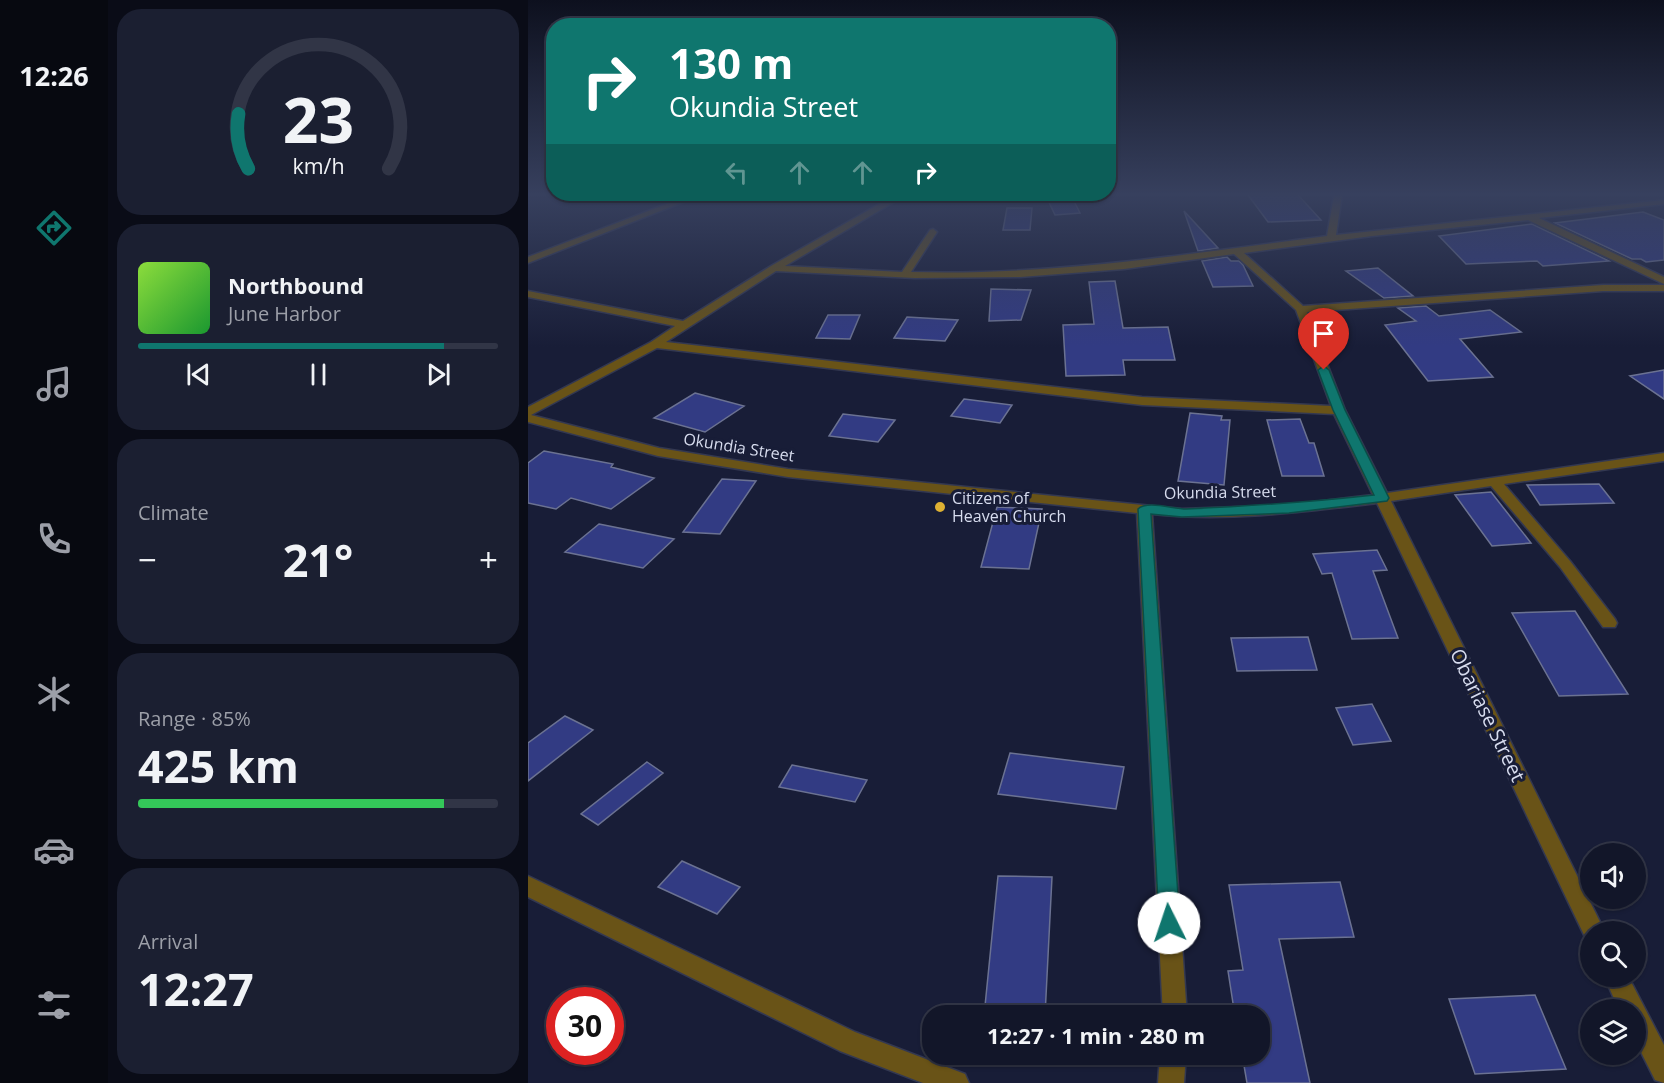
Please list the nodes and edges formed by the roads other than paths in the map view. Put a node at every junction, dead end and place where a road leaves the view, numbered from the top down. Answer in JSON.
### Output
{"nodes":[{"id":1,"x":566,"y":246,"type":"edge"},
{"id":2,"x":813,"y":246,"type":"edge"},
{"id":3,"x":924,"y":246,"type":"edge"},
{"id":4,"x":1280,"y":246,"type":"edge"},
{"id":5,"x":1589,"y":246,"type":"edge"},
{"id":6,"x":1237,"y":252,"type":"junction"},
{"id":7,"x":528,"y":260,"type":"edge"},
{"id":8,"x":774,"y":268,"type":"junction"},
{"id":9,"x":905,"y":274,"type":"junction"},
{"id":10,"x":1664,"y":281,"type":"edge"},
{"id":11,"x":1664,"y":288,"type":"edge"},
{"id":12,"x":528,"y":294,"type":"edge"},
{"id":13,"x":1301,"y":309,"type":"junction"},
{"id":14,"x":685,"y":325,"type":"junction"},
{"id":15,"x":655,"y":344,"type":"junction"},
{"id":16,"x":1339,"y":410,"type":"junction"},
{"id":17,"x":528,"y":412,"type":"edge"},
{"id":18,"x":528,"y":418,"type":"edge"},
{"id":19,"x":1664,"y":458,"type":"edge"},
{"id":20,"x":1495,"y":482,"type":"junction"},
{"id":21,"x":1382,"y":498,"type":"junction"},
{"id":22,"x":1144,"y":509,"type":"junction"},
{"id":23,"x":1609,"y":623,"type":"dead end"},
{"id":24,"x":528,"y":886,"type":"edge"},
{"id":25,"x":1589,"y":921,"type":"edge"},
{"id":26,"x":1174,"y":1005,"type":"edge"},
{"id":27,"x":1646,"y":1036,"type":"edge"},
{"id":28,"x":1172,"y":1065,"type":"edge"},
{"id":29,"x":1664,"y":1071,"type":"edge"},
{"id":30,"x":956,"y":1083,"type":"edge"},
{"id":31,"x":1171,"y":1083,"type":"edge"}],
"edges":[{"from":1,"to":7,"type":"street"},
{"from":2,"to":8,"type":"street"},
{"from":3,"to":9,"type":"street"},
{"from":4,"to":6,"type":"street"},
{"from":5,"to":10,"type":"street"},
{"from":6,"to":9,"type":"street"},
{"from":6,"to":13,"type":"street"},
{"from":8,"to":9,"type":"street"},
{"from":8,"to":14,"type":"street"},
{"from":11,"to":13,"type":"street"},
{"from":12,"to":14,"type":"street"},
{"from":13,"to":16,"type":"street","name":"Obariase Street"},
{"from":14,"to":15,"type":"street"},
{"from":15,"to":16,"type":"street"},
{"from":15,"to":17,"type":"street"},
{"from":16,"to":21,"type":"street","name":"Obariase Street"},
{"from":18,"to":22,"type":"street","name":"Okundia Street"},
{"from":19,"to":20,"type":"street","name":"Okundia Street"},
{"from":20,"to":21,"type":"street","name":"Okundia Street"},
{"from":20,"to":23,"type":"street"},
{"from":21,"to":22,"type":"street","name":"Okundia Street"},
{"from":21,"to":25,"type":"street","name":"Obariase Street"},
{"from":22,"to":26,"type":"street"},
{"from":24,"to":30,"type":"street"},
{"from":27,"to":29,"type":"street"},
{"from":28,"to":31,"type":"street"}]}
